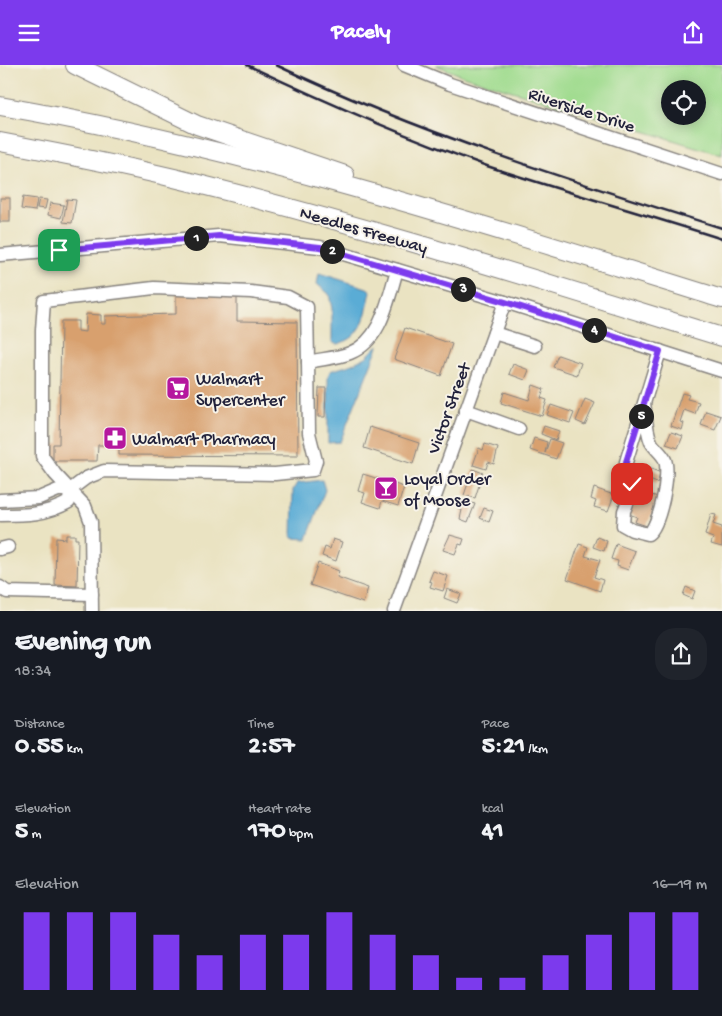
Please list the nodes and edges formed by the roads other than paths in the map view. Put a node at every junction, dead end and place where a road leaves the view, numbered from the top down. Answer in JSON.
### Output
{"nodes":[{"id":1,"x":75,"y":65,"type":"edge"},
{"id":2,"x":85,"y":65,"type":"edge"},
{"id":3,"x":404,"y":65,"type":"edge"},
{"id":4,"x":102,"y":79,"type":"junction"},
{"id":5,"x":0,"y":106,"type":"edge"},
{"id":6,"x":0,"y":142,"type":"edge"},
{"id":7,"x":0,"y":147,"type":"edge"},
{"id":8,"x":74,"y":156,"type":"junction"},
{"id":9,"x":722,"y":174,"type":"edge"},
{"id":10,"x":487,"y":226,"type":"junction"},
{"id":11,"x":0,"y":255,"type":"edge"},
{"id":12,"x":397,"y":270,"type":"junction"},
{"id":13,"x":722,"y":299,"type":"edge"},
{"id":14,"x":505,"y":302,"type":"junction"},
{"id":15,"x":494,"y":333,"type":"junction"},
{"id":16,"x":722,"y":337,"type":"edge"},
{"id":17,"x":535,"y":346,"type":"dead end"},
{"id":18,"x":660,"y":351,"type":"junction"},
{"id":19,"x":308,"y":362,"type":"junction"},
{"id":20,"x":722,"y":371,"type":"edge"},
{"id":21,"x":644,"y":403,"type":"junction"},
{"id":22,"x":466,"y":410,"type":"junction"},
{"id":23,"x":519,"y":429,"type":"dead end"},
{"id":24,"x":70,"y":490,"type":"junction"},
{"id":25,"x":0,"y":500,"type":"edge"},
{"id":26,"x":0,"y":515,"type":"edge"},
{"id":27,"x":3,"y":590,"type":"edge"},
{"id":28,"x":92,"y":594,"type":"junction"},
{"id":29,"x":92,"y":611,"type":"edge"},
{"id":30,"x":394,"y":611,"type":"edge"}],
"edges":[{"from":1,"to":4,"type":"highway"},
{"from":2,"to":4,"type":"highway"},
{"from":3,"to":9,"type":"street","name":"Riverside Drive"},
{"from":4,"to":10,"type":"highway"},
{"from":5,"to":10,"type":"highway","name":"Needles Freeway"},
{"from":6,"to":8,"type":"highway","name":"Needles Freeway"},
{"from":7,"to":8,"type":"highway"},
{"from":8,"to":16,"type":"highway","name":"Needles Freeway"},
{"from":10,"to":13,"type":"highway","name":"Needles Freeway"},
{"from":11,"to":12,"type":"street"},
{"from":12,"to":14,"type":"street"},
{"from":12,"to":19,"type":"street"},
{"from":14,"to":15,"type":"street","name":"Victor Street"},
{"from":14,"to":18,"type":"street"},
{"from":15,"to":17,"type":"street"},
{"from":15,"to":22,"type":"street","name":"Victor Street"},
{"from":18,"to":20,"type":"street"},
{"from":18,"to":21,"type":"street"},
{"from":19,"to":24,"type":"street"},
{"from":19,"to":24,"type":"street"},
{"from":21,"to":21,"type":"street"},
{"from":22,"to":23,"type":"street"},
{"from":22,"to":30,"type":"street","name":"Victor Street"},
{"from":24,"to":25,"type":"street"},
{"from":24,"to":26,"type":"street"},
{"from":24,"to":28,"type":"street"},
{"from":27,"to":28,"type":"street"},
{"from":28,"to":29,"type":"street"}]}
